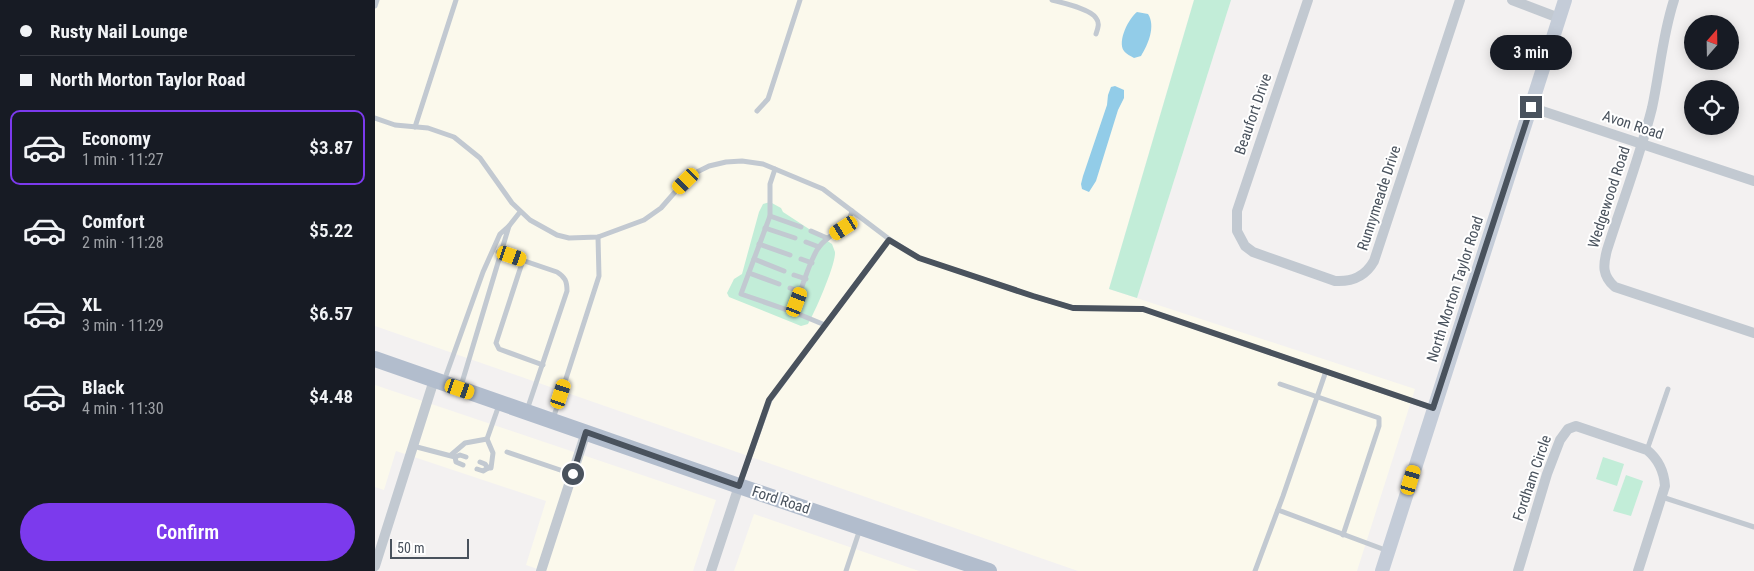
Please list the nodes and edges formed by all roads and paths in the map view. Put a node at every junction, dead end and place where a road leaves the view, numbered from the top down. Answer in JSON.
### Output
{"nodes":[{"id":1,"x":377,"y":0,"type":"edge"},
{"id":2,"x":457,"y":0,"type":"edge"},
{"id":3,"x":800,"y":0,"type":"edge"},
{"id":4,"x":1052,"y":0,"type":"edge"},
{"id":5,"x":1307,"y":0,"type":"edge"},
{"id":6,"x":1460,"y":0,"type":"edge"},
{"id":7,"x":1511,"y":0,"type":"edge"},
{"id":8,"x":1565,"y":0,"type":"edge"},
{"id":9,"x":1674,"y":0,"type":"edge"},
{"id":10,"x":375,"y":6,"type":"edge"},
{"id":11,"x":1559,"y":18,"type":"junction"},
{"id":12,"x":1096,"y":34,"type":"dead end"},
{"id":13,"x":1531,"y":107,"type":"junction"},
{"id":14,"x":757,"y":111,"type":"dead end"},
{"id":15,"x":375,"y":118,"type":"edge"},
{"id":16,"x":415,"y":127,"type":"junction"},
{"id":17,"x":1642,"y":144,"type":"junction"},
{"id":18,"x":775,"y":169,"type":"junction"},
{"id":19,"x":1754,"y":181,"type":"edge"},
{"id":20,"x":853,"y":211,"type":"junction"},
{"id":21,"x":520,"y":212,"type":"junction"},
{"id":22,"x":770,"y":216,"type":"junction"},
{"id":23,"x":509,"y":226,"type":"junction"},
{"id":24,"x":801,"y":227,"type":"dead end"},
{"id":25,"x":765,"y":228,"type":"junction"},
{"id":26,"x":811,"y":231,"type":"dead end"},
{"id":27,"x":598,"y":237,"type":"junction"},
{"id":28,"x":795,"y":238,"type":"dead end"},
{"id":29,"x":827,"y":238,"type":"junction"},
{"id":30,"x":1240,"y":239,"type":"joint"},
{"id":31,"x":889,"y":240,"type":"junction"},
{"id":32,"x":806,"y":242,"type":"dead end"},
{"id":33,"x":759,"y":244,"type":"junction"},
{"id":34,"x":819,"y":247,"type":"junction"},
{"id":35,"x":493,"y":250,"type":"junction"},
{"id":36,"x":501,"y":252,"type":"junction"},
{"id":37,"x":790,"y":255,"type":"dead end"},
{"id":38,"x":754,"y":259,"type":"junction"},
{"id":39,"x":801,"y":259,"type":"dead end"},
{"id":40,"x":523,"y":260,"type":"junction"},
{"id":41,"x":812,"y":263,"type":"junction"},
{"id":42,"x":784,"y":271,"type":"dead end"},
{"id":43,"x":749,"y":273,"type":"junction"},
{"id":44,"x":794,"y":275,"type":"dead end"},
{"id":45,"x":806,"y":279,"type":"junction"},
{"id":46,"x":779,"y":284,"type":"dead end"},
{"id":47,"x":790,"y":288,"type":"dead end"},
{"id":48,"x":801,"y":292,"type":"junction"},
{"id":49,"x":793,"y":312,"type":"junction"},
{"id":50,"x":825,"y":325,"type":"junction"},
{"id":51,"x":1754,"y":333,"type":"edge"},
{"id":52,"x":375,"y":359,"type":"edge"},
{"id":53,"x":543,"y":365,"type":"junction"},
{"id":54,"x":1326,"y":371,"type":"junction"},
{"id":55,"x":438,"y":381,"type":"junction"},
{"id":56,"x":1280,"y":384,"type":"dead end"},
{"id":57,"x":460,"y":389,"type":"junction"},
{"id":58,"x":1668,"y":389,"type":"dead end"},
{"id":59,"x":1317,"y":396,"type":"junction"},
{"id":60,"x":500,"y":403,"type":"junction"},
{"id":61,"x":1433,"y":408,"type":"junction"},
{"id":62,"x":527,"y":412,"type":"junction"},
{"id":63,"x":552,"y":421,"type":"junction"},
{"id":64,"x":586,"y":432,"type":"junction"},
{"id":65,"x":487,"y":439,"type":"junction"},
{"id":66,"x":413,"y":446,"type":"junction"},
{"id":67,"x":1647,"y":450,"type":"junction"},
{"id":68,"x":507,"y":452,"type":"dead end"},
{"id":69,"x":453,"y":456,"type":"junction"},
{"id":70,"x":466,"y":457,"type":"dead end"},
{"id":71,"x":480,"y":462,"type":"dead end"},
{"id":72,"x":463,"y":465,"type":"dead end"},
{"id":73,"x":488,"y":468,"type":"junction"},
{"id":74,"x":477,"y":469,"type":"dead end"},
{"id":75,"x":573,"y":474,"type":"junction"},
{"id":76,"x":739,"y":486,"type":"junction"},
{"id":77,"x":1662,"y":497,"type":"junction"},
{"id":78,"x":1278,"y":510,"type":"junction"},
{"id":79,"x":861,"y":526,"type":"junction"},
{"id":80,"x":1754,"y":527,"type":"edge"},
{"id":81,"x":1343,"y":535,"type":"junction"},
{"id":82,"x":1388,"y":551,"type":"junction"},
{"id":83,"x":375,"y":566,"type":"edge"},
{"id":84,"x":541,"y":571,"type":"edge"},
{"id":85,"x":711,"y":571,"type":"edge"},
{"id":86,"x":847,"y":571,"type":"edge"},
{"id":87,"x":989,"y":571,"type":"edge"},
{"id":88,"x":1255,"y":571,"type":"edge"},
{"id":89,"x":1382,"y":571,"type":"edge"},
{"id":90,"x":1519,"y":571,"type":"edge"},
{"id":91,"x":1638,"y":571,"type":"edge"}],
"edges":[{"from":1,"to":10,"type":"lane"},
{"from":2,"to":16,"type":"lane"},
{"from":3,"to":14,"type":"lane"},
{"from":4,"to":12,"type":"lane"},
{"from":5,"to":30,"type":"street","name":"Beaufort Drive"},
{"from":6,"to":30,"type":"street","name":"Runnymeade Drive"},
{"from":7,"to":11,"type":"street"},
{"from":8,"to":11,"type":"street","name":"North Morton Taylor Road"},
{"from":9,"to":17,"type":"street","name":"Wedgewood Road"},
{"from":11,"to":13,"type":"street","name":"North Morton Taylor Road"},
{"from":13,"to":17,"type":"street","name":"Avon Road"},
{"from":13,"to":61,"type":"street","name":"North Morton Taylor Road"},
{"from":15,"to":16,"type":"lane"},
{"from":16,"to":21,"type":"lane"},
{"from":17,"to":19,"type":"street","name":"Avon Road"},
{"from":17,"to":51,"type":"street","name":"Wedgewood Road"},
{"from":18,"to":20,"type":"lane"},
{"from":18,"to":22,"type":"lane"},
{"from":18,"to":27,"type":"lane"},
{"from":20,"to":29,"type":"lane"},
{"from":20,"to":31,"type":"lane"},
{"from":21,"to":23,"type":"lane"},
{"from":21,"to":27,"type":"lane"},
{"from":22,"to":24,"type":"lane"},
{"from":22,"to":25,"type":"lane"},
{"from":23,"to":35,"type":"lane"},
{"from":23,"to":36,"type":"lane"},
{"from":25,"to":28,"type":"lane"},
{"from":25,"to":33,"type":"lane"},
{"from":26,"to":29,"type":"lane"},
{"from":27,"to":63,"type":"lane"},
{"from":29,"to":34,"type":"lane"},
{"from":31,"to":50,"type":"lane"},
{"from":31,"to":54,"type":"lane"},
{"from":32,"to":34,"type":"lane"},
{"from":33,"to":37,"type":"lane"},
{"from":33,"to":38,"type":"lane"},
{"from":34,"to":41,"type":"lane"},
{"from":35,"to":36,"type":"lane"},
{"from":35,"to":55,"type":"lane"},
{"from":36,"to":40,"type":"lane"},
{"from":36,"to":57,"type":"lane"},
{"from":38,"to":42,"type":"lane"},
{"from":38,"to":43,"type":"lane"},
{"from":39,"to":41,"type":"lane"},
{"from":40,"to":53,"type":"lane"},
{"from":40,"to":53,"type":"lane"},
{"from":41,"to":45,"type":"lane"},
{"from":43,"to":46,"type":"lane"},
{"from":43,"to":49,"type":"lane"},
{"from":44,"to":45,"type":"lane"},
{"from":45,"to":48,"type":"lane"},
{"from":47,"to":48,"type":"lane"},
{"from":48,"to":49,"type":"lane"},
{"from":49,"to":50,"type":"lane"},
{"from":50,"to":76,"type":"lane"},
{"from":52,"to":55,"type":"main road","name":"Ford Road"},
{"from":53,"to":62,"type":"lane"},
{"from":54,"to":59,"type":"lane"},
{"from":54,"to":61,"type":"lane"},
{"from":55,"to":57,"type":"main road","name":"Ford Road"},
{"from":55,"to":66,"type":"street"},
{"from":56,"to":59,"type":"lane"},
{"from":57,"to":60,"type":"main road","name":"Ford Road"},
{"from":58,"to":67,"type":"lane"},
{"from":59,"to":78,"type":"lane"},
{"from":59,"to":81,"type":"lane"},
{"from":60,"to":62,"type":"main road","name":"Ford Road"},
{"from":60,"to":65,"type":"lane"},
{"from":61,"to":82,"type":"street","name":"North Morton Taylor Road"},
{"from":62,"to":63,"type":"main road","name":"Ford Road"},
{"from":63,"to":64,"type":"main road","name":"Ford Road"},
{"from":64,"to":75,"type":"street"},
{"from":64,"to":76,"type":"main road","name":"Ford Road"},
{"from":65,"to":69,"type":"lane"},
{"from":65,"to":73,"type":"lane"},
{"from":66,"to":69,"type":"lane"},
{"from":66,"to":83,"type":"street"},
{"from":67,"to":77,"type":"street"},
{"from":67,"to":90,"type":"street","name":"Fordham Circle"},
{"from":68,"to":75,"type":"lane"},
{"from":69,"to":70,"type":"lane"},
{"from":69,"to":72,"type":"lane"},
{"from":71,"to":73,"type":"lane"},
{"from":73,"to":74,"type":"lane"},
{"from":75,"to":84,"type":"street"},
{"from":76,"to":79,"type":"main road","name":"Ford Road"},
{"from":76,"to":85,"type":"street"},
{"from":77,"to":80,"type":"lane"},
{"from":77,"to":91,"type":"street"},
{"from":78,"to":81,"type":"lane"},
{"from":78,"to":88,"type":"lane"},
{"from":79,"to":86,"type":"lane"},
{"from":79,"to":87,"type":"main road","name":"Ford Road"},
{"from":81,"to":82,"type":"lane"},
{"from":82,"to":89,"type":"street","name":"North Morton Taylor Road"}]}
